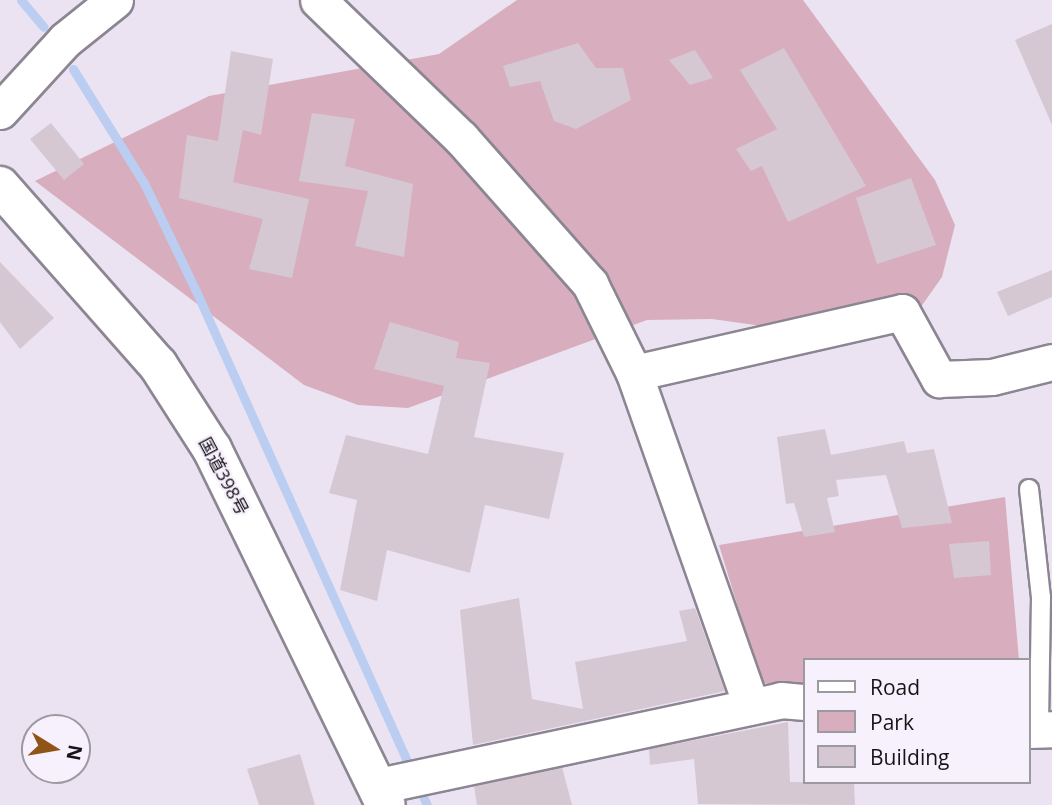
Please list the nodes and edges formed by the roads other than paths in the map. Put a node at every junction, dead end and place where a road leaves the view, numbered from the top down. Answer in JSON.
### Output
{"nodes":[{"id":1,"x":317,"y":0,"type":"edge"},
{"id":2,"x":112,"y":1,"type":"edge"},
{"id":3,"x":0,"y":111,"type":"edge"},
{"id":4,"x":0,"y":186,"type":"edge"},
{"id":5,"x":1052,"y":362,"type":"edge"},
{"id":6,"x":634,"y":373,"type":"junction"},
{"id":7,"x":1029,"y":489,"type":"dead end"},
{"id":8,"x":804,"y":702,"type":"edge"},
{"id":9,"x":751,"y":706,"type":"junction"},
{"id":10,"x":1040,"y":730,"type":"edge"},
{"id":11,"x":390,"y":789,"type":"edge"}],
"edges":[{"from":1,"to":6,"type":"street"},
{"from":2,"to":3,"type":"street"},
{"from":4,"to":11,"type":"highway","name":"国道398号"},
{"from":5,"to":6,"type":"street"},
{"from":6,"to":9,"type":"street"},
{"from":7,"to":10,"type":"lane"},
{"from":8,"to":9,"type":"street"},
{"from":9,"to":11,"type":"street"}]}
